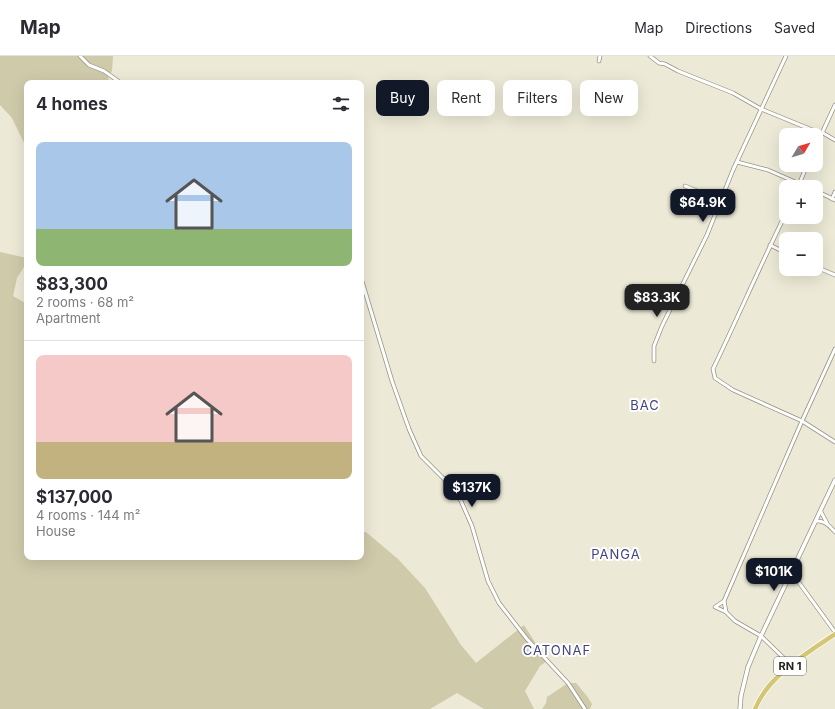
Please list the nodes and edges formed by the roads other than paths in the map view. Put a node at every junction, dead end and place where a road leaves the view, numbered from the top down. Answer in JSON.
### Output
{"nodes":[{"id":1,"x":80,"y":56,"type":"edge"},
{"id":2,"x":600,"y":56,"type":"edge"},
{"id":3,"x":650,"y":56,"type":"edge"},
{"id":4,"x":786,"y":56,"type":"edge"},
{"id":5,"x":598,"y":61,"type":"dead end"},
{"id":6,"x":117,"y":80,"type":"edge"},
{"id":7,"x":835,"y":105,"type":"edge"},
{"id":8,"x":761,"y":109,"type":"junction"},
{"id":9,"x":809,"y":128,"type":"edge"},
{"id":10,"x":823,"y":131,"type":"edge"},
{"id":11,"x":823,"y":134,"type":"edge"},
{"id":12,"x":835,"y":140,"type":"edge"},
{"id":13,"x":737,"y":162,"type":"junction"},
{"id":14,"x":789,"y":180,"type":"edge"},
{"id":15,"x":685,"y":186,"type":"dead end"},
{"id":16,"x":835,"y":192,"type":"edge"},
{"id":17,"x":823,"y":194,"type":"edge"},
{"id":18,"x":721,"y":199,"type":"junction"},
{"id":19,"x":834,"y":199,"type":"edge"},
{"id":20,"x":780,"y":224,"type":"edge"},
{"id":21,"x":770,"y":245,"type":"junction"},
{"id":22,"x":779,"y":250,"type":"edge"},
{"id":23,"x":823,"y":270,"type":"edge"},
{"id":24,"x":835,"y":275,"type":"edge"},
{"id":25,"x":364,"y":288,"type":"edge"},
{"id":26,"x":835,"y":350,"type":"edge"},
{"id":27,"x":654,"y":361,"type":"dead end"},
{"id":28,"x":802,"y":420,"type":"junction"},
{"id":29,"x":835,"y":442,"type":"edge"},
{"id":30,"x":835,"y":480,"type":"edge"},
{"id":31,"x":821,"y":512,"type":"junction"},
{"id":32,"x":816,"y":521,"type":"junction"},
{"id":33,"x":827,"y":523,"type":"junction"},
{"id":34,"x":835,"y":532,"type":"edge"},
{"id":35,"x":792,"y":573,"type":"junction"},
{"id":36,"x":724,"y":601,"type":"junction"},
{"id":37,"x":726,"y":612,"type":"junction"},
{"id":38,"x":835,"y":633,"type":"edge"},
{"id":39,"x":761,"y":636,"type":"junction"},
{"id":40,"x":791,"y":665,"type":"junction"},
{"id":41,"x":584,"y":709,"type":"edge"},
{"id":42,"x":740,"y":709,"type":"edge"},
{"id":43,"x":755,"y":709,"type":"edge"}],
"edges":[{"from":1,"to":6,"type":"street"},
{"from":2,"to":5,"type":"street"},
{"from":3,"to":8,"type":"street"},
{"from":4,"to":8,"type":"street"},
{"from":7,"to":10,"type":"street"},
{"from":8,"to":9,"type":"street"},
{"from":8,"to":13,"type":"street"},
{"from":11,"to":12,"type":"street"},
{"from":13,"to":14,"type":"street"},
{"from":13,"to":18,"type":"street"},
{"from":15,"to":18,"type":"street"},
{"from":16,"to":19,"type":"street"},
{"from":17,"to":19,"type":"street"},
{"from":18,"to":27,"type":"street"},
{"from":20,"to":21,"type":"street"},
{"from":21,"to":22,"type":"street"},
{"from":21,"to":28,"type":"street"},
{"from":23,"to":24,"type":"street"},
{"from":25,"to":41,"type":"street"},
{"from":26,"to":28,"type":"street"},
{"from":28,"to":29,"type":"street"},
{"from":28,"to":36,"type":"street"},
{"from":30,"to":31,"type":"street"},
{"from":31,"to":32,"type":"street"},
{"from":31,"to":33,"type":"street"},
{"from":32,"to":33,"type":"street"},
{"from":32,"to":35,"type":"street"},
{"from":33,"to":34,"type":"street"},
{"from":35,"to":38,"type":"street"},
{"from":35,"to":39,"type":"street"},
{"from":36,"to":37,"type":"street"},
{"from":36,"to":37,"type":"street"},
{"from":37,"to":39,"type":"street"},
{"from":38,"to":40,"type":"main road","number":"RN 1"},
{"from":39,"to":40,"type":"street"},
{"from":39,"to":42,"type":"street"},
{"from":40,"to":43,"type":"main road","number":"RN 1"}]}
